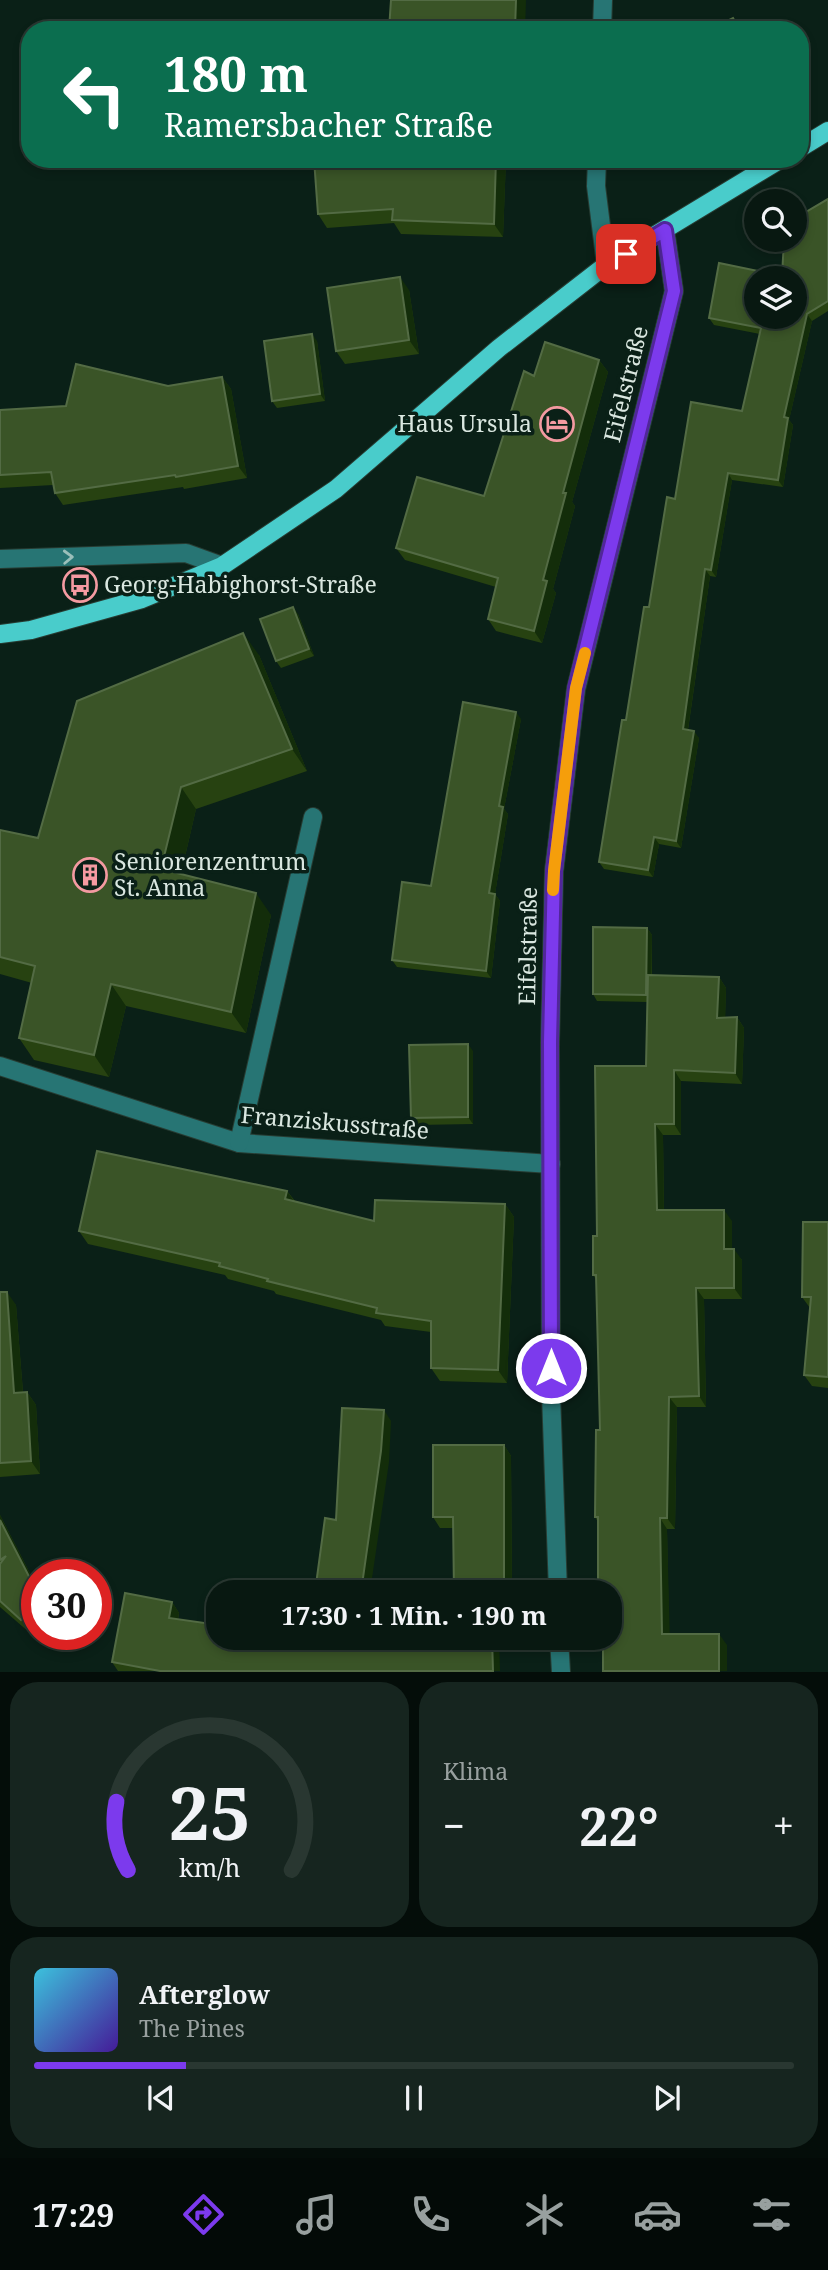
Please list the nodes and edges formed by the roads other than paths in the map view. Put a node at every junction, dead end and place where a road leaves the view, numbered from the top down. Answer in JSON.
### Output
{"nodes":[{"id":1,"x":603,"y":0,"type":"edge"},
{"id":2,"x":602,"y":21,"type":"edge"},
{"id":3,"x":828,"y":131,"type":"edge"},
{"id":4,"x":809,"y":143,"type":"edge"},
{"id":5,"x":597,"y":168,"type":"edge"},
{"id":6,"x":766,"y":168,"type":"edge"},
{"id":7,"x":665,"y":230,"type":"junction"},
{"id":8,"x":606,"y":265,"type":"junction"},
{"id":9,"x":0,"y":559,"type":"edge"},
{"id":10,"x":222,"y":566,"type":"junction"},
{"id":11,"x":0,"y":634,"type":"edge"},
{"id":12,"x":313,"y":817,"type":"dead end"},
{"id":13,"x":0,"y":1066,"type":"edge"},
{"id":14,"x":239,"y":1143,"type":"junction"},
{"id":15,"x":551,"y":1164,"type":"junction"},
{"id":16,"x":558,"y":1580,"type":"edge"},
{"id":17,"x":560,"y":1650,"type":"edge"},
{"id":18,"x":561,"y":1671,"type":"edge"}],
"edges":[{"from":1,"to":2,"type":"street"},
{"from":3,"to":4,"type":"main road"},
{"from":5,"to":8,"type":"street"},
{"from":6,"to":7,"type":"main road"},
{"from":7,"to":8,"type":"main road"},
{"from":7,"to":15,"type":"street","name":"Eifelstraße"},
{"from":8,"to":10,"type":"main road"},
{"from":9,"to":10,"type":"street","one_way":true},
{"from":10,"to":11,"type":"main road"},
{"from":12,"to":14,"type":"street"},
{"from":13,"to":14,"type":"street","name":"Franziskusstraße"},
{"from":14,"to":15,"type":"street","name":"Franziskusstraße"},
{"from":15,"to":16,"type":"street","name":"Eifelstraße"},
{"from":17,"to":18,"type":"street"}]}
